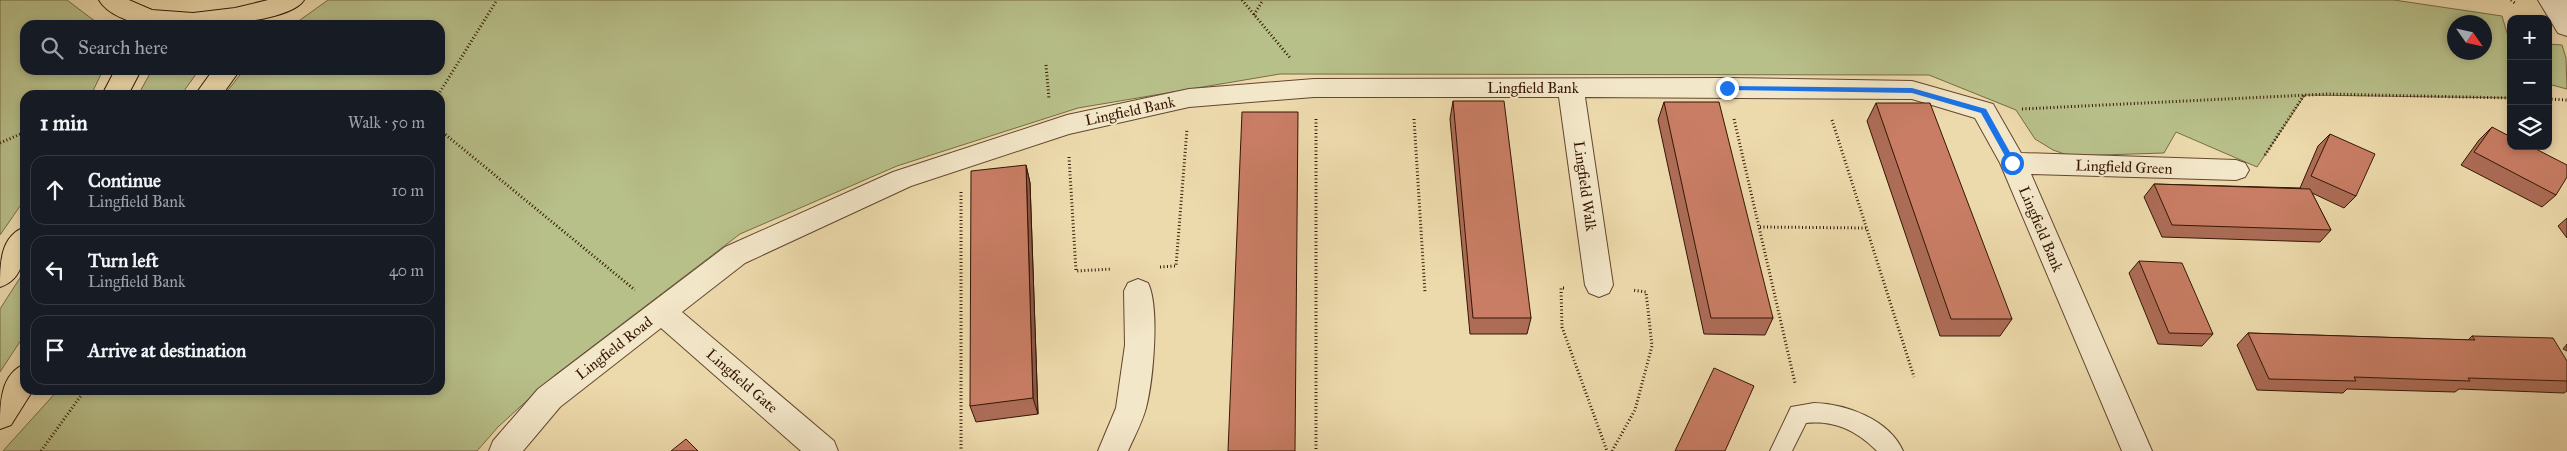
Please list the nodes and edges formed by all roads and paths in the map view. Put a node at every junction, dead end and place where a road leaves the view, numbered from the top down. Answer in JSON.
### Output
{"nodes":[{"id":1,"x":111,"y":0,"type":"edge"},
{"id":2,"x":292,"y":0,"type":"edge"},
{"id":3,"x":299,"y":0,"type":"edge"},
{"id":4,"x":497,"y":0,"type":"edge"},
{"id":5,"x":1242,"y":0,"type":"edge"},
{"id":6,"x":1263,"y":0,"type":"edge"},
{"id":7,"x":2511,"y":0,"type":"edge"},
{"id":8,"x":2516,"y":4,"type":"dead end"},
{"id":9,"x":1254,"y":14,"type":"junction"},
{"id":10,"x":134,"y":19,"type":"edge"},
{"id":11,"x":154,"y":20,"type":"edge"},
{"id":12,"x":200,"y":20,"type":"edge"},
{"id":13,"x":277,"y":20,"type":"edge"},
{"id":14,"x":125,"y":75,"type":"edge"},
{"id":15,"x":224,"y":75,"type":"edge"},
{"id":16,"x":1314,"y":88,"type":"junction"},
{"id":17,"x":1412,"y":88,"type":"junction"},
{"id":18,"x":1571,"y":88,"type":"junction"},
{"id":19,"x":1727,"y":88,"type":"junction"},
{"id":20,"x":1822,"y":89,"type":"junction"},
{"id":21,"x":118,"y":90,"type":"edge"},
{"id":22,"x":212,"y":90,"type":"edge"},
{"id":23,"x":441,"y":90,"type":"edge"},
{"id":24,"x":2304,"y":95,"type":"junction"},
{"id":25,"x":1189,"y":98,"type":"junction"},
{"id":26,"x":2507,"y":98,"type":"edge"},
{"id":27,"x":2552,"y":99,"type":"edge"},
{"id":28,"x":2567,"y":100,"type":"edge"},
{"id":29,"x":1984,"y":111,"type":"junction"},
{"id":30,"x":1067,"y":125,"type":"junction"},
{"id":31,"x":20,"y":134,"type":"edge"},
{"id":32,"x":445,"y":134,"type":"edge"},
{"id":33,"x":0,"y":143,"type":"edge"},
{"id":34,"x":2012,"y":163,"type":"junction"},
{"id":35,"x":2236,"y":170,"type":"joint"},
{"id":36,"x":1760,"y":227,"type":"junction"},
{"id":37,"x":1866,"y":228,"type":"junction"},
{"id":38,"x":961,"y":232,"type":"dead end"},
{"id":39,"x":20,"y":246,"type":"edge"},
{"id":40,"x":735,"y":255,"type":"joint"},
{"id":41,"x":0,"y":276,"type":"edge"},
{"id":42,"x":1138,"y":279,"type":"junction"},
{"id":43,"x":1599,"y":285,"type":"junction"},
{"id":44,"x":1425,"y":293,"type":"dead end"},
{"id":45,"x":662,"y":311,"type":"junction"},
{"id":46,"x":1914,"y":377,"type":"dead end"},
{"id":47,"x":20,"y":385,"type":"edge"},
{"id":48,"x":81,"y":395,"type":"edge"},
{"id":49,"x":1799,"y":414,"type":"junction"},
{"id":50,"x":0,"y":416,"type":"edge"},
{"id":51,"x":41,"y":451,"type":"edge"},
{"id":52,"x":504,"y":451,"type":"edge"},
{"id":53,"x":823,"y":451,"type":"edge"},
{"id":54,"x":961,"y":451,"type":"edge"},
{"id":55,"x":1113,"y":451,"type":"edge"},
{"id":56,"x":1316,"y":451,"type":"edge"},
{"id":57,"x":1607,"y":451,"type":"edge"},
{"id":58,"x":1612,"y":451,"type":"edge"},
{"id":59,"x":1781,"y":451,"type":"edge"},
{"id":60,"x":1892,"y":451,"type":"edge"},
{"id":61,"x":2137,"y":451,"type":"edge"}],
"edges":[{"from":1,"to":10,"type":"highway"},
{"from":2,"to":12,"type":"highway"},
{"from":3,"to":13,"type":"highway"},
{"from":4,"to":23,"type":"path"},
{"from":5,"to":9,"type":"path"},
{"from":6,"to":9,"type":"path"},
{"from":7,"to":8,"type":"path"},
{"from":9,"to":16,"type":"path"},
{"from":10,"to":11,"type":"highway"},
{"from":14,"to":21,"type":"highway"},
{"from":15,"to":22,"type":"highway"},
{"from":16,"to":17,"type":"street","name":"Lingfield Bank"},
{"from":16,"to":25,"type":"street","name":"Lingfield Bank"},
{"from":16,"to":56,"type":"path"},
{"from":17,"to":18,"type":"street","name":"Lingfield Bank"},
{"from":17,"to":44,"type":"path"},
{"from":18,"to":19,"type":"street","name":"Lingfield Bank"},
{"from":18,"to":43,"type":"street","name":"Lingfield Walk"},
{"from":19,"to":20,"type":"street","name":"Lingfield Bank"},
{"from":19,"to":36,"type":"path"},
{"from":20,"to":29,"type":"street","name":"Lingfield Bank"},
{"from":20,"to":37,"type":"path"},
{"from":24,"to":26,"type":"path"},
{"from":24,"to":29,"type":"path"},
{"from":24,"to":35,"type":"path"},
{"from":25,"to":30,"type":"street","name":"Lingfield Bank"},
{"from":25,"to":42,"type":"path"},
{"from":27,"to":28,"type":"path"},
{"from":29,"to":34,"type":"street","name":"Lingfield Bank"},
{"from":30,"to":40,"type":"street","name":"Lingfield Bank"},
{"from":30,"to":42,"type":"path"},
{"from":31,"to":33,"type":"path"},
{"from":32,"to":45,"type":"path"},
{"from":34,"to":35,"type":"street","name":"Lingfield Green"},
{"from":34,"to":61,"type":"street","name":"Lingfield Bank"},
{"from":36,"to":37,"type":"path"},
{"from":36,"to":49,"type":"path"},
{"from":37,"to":46,"type":"path"},
{"from":38,"to":54,"type":"path"},
{"from":39,"to":41,"type":"highway"},
{"from":40,"to":45,"type":"street","name":"Lingfield Road"},
{"from":42,"to":55,"type":"street"},
{"from":43,"to":57,"type":"path"},
{"from":43,"to":58,"type":"path"},
{"from":45,"to":52,"type":"street","name":"Lingfield Road"},
{"from":45,"to":53,"type":"street","name":"Lingfield Gate"},
{"from":47,"to":50,"type":"highway"},
{"from":48,"to":51,"type":"path"},
{"from":49,"to":59,"type":"lane"},
{"from":49,"to":60,"type":"lane"}]}
